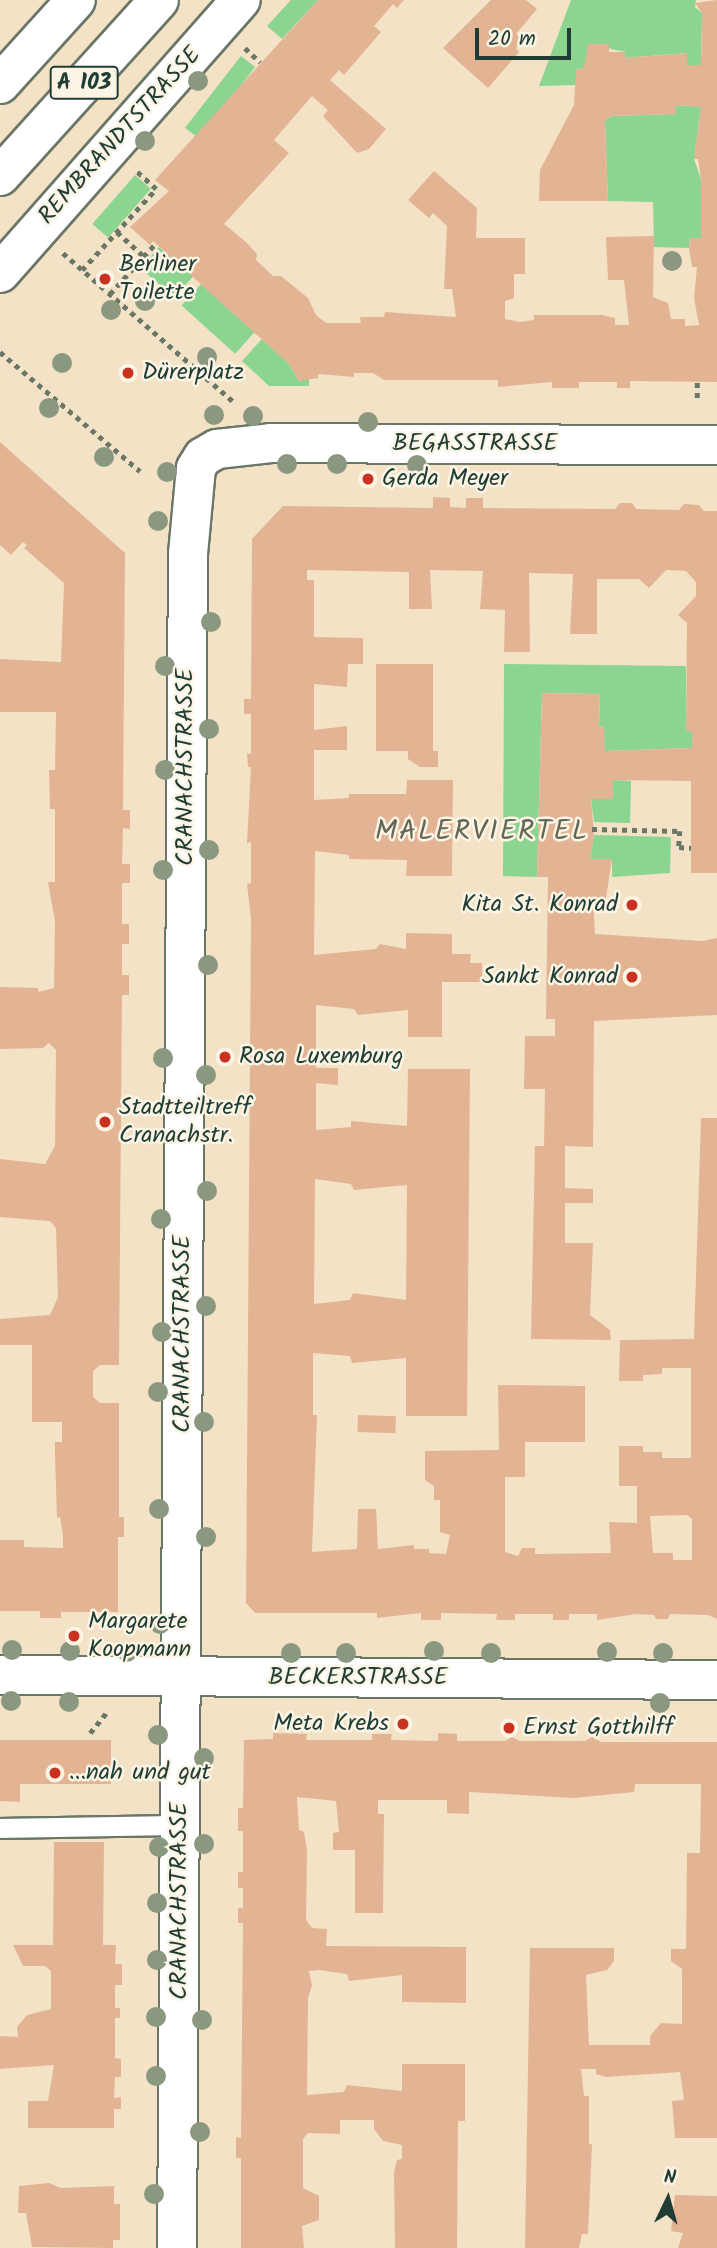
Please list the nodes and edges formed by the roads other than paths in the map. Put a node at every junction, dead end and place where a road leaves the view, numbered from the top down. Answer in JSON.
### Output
{"nodes":[{"id":1,"x":76,"y":0,"type":"edge"},
{"id":2,"x":159,"y":0,"type":"edge"},
{"id":3,"x":241,"y":0,"type":"edge"},
{"id":4,"x":0,"y":84,"type":"edge"},
{"id":5,"x":0,"y":176,"type":"edge"},
{"id":6,"x":0,"y":273,"type":"edge"},
{"id":7,"x":234,"y":445,"type":"joint"},
{"id":8,"x":717,"y":445,"type":"edge"},
{"id":9,"x":0,"y":1675,"type":"edge"},
{"id":10,"x":181,"y":1676,"type":"junction"},
{"id":11,"x":717,"y":1680,"type":"edge"},
{"id":12,"x":180,"y":1825,"type":"junction"},
{"id":13,"x":0,"y":1828,"type":"edge"},
{"id":14,"x":177,"y":2248,"type":"edge"}],
"edges":[{"from":1,"to":4,"type":"main road","number":"A 103"},
{"from":2,"to":5,"type":"main road","number":"A 103"},
{"from":3,"to":6,"type":"main road","name":"REMBRANDTSTRASSE"},
{"from":7,"to":8,"type":"main road","name":"BEGASSTRASSE"},
{"from":7,"to":10,"type":"main road","name":"CRANACHSTRASSE"},
{"from":9,"to":10,"type":"main road","name":"BECKERSTRASSE"},
{"from":10,"to":11,"type":"main road","name":"BECKERSTRASSE"},
{"from":10,"to":12,"type":"main road","name":"CRANACHSTRASSE"},
{"from":12,"to":13,"type":"lane"},
{"from":12,"to":14,"type":"main road","name":"CRANACHSTRASSE"}]}
